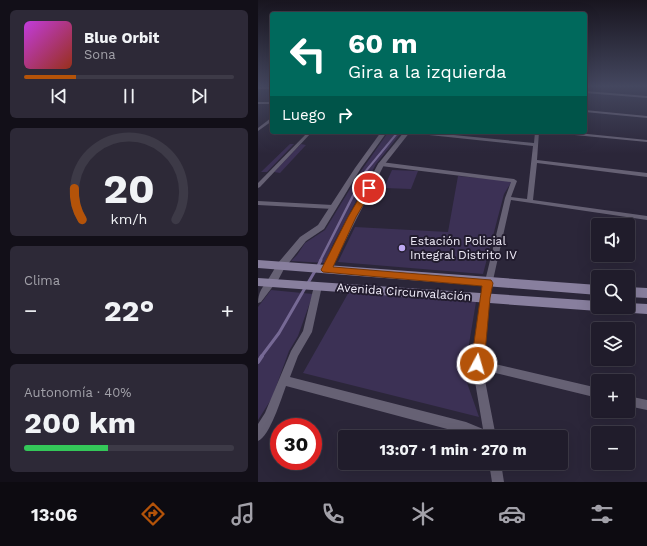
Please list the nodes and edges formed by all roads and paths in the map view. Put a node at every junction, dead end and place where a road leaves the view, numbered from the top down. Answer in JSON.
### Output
{"nodes":[{"id":1,"x":587,"y":111,"type":"edge"},
{"id":2,"x":647,"y":117,"type":"edge"},
{"id":3,"x":270,"y":122,"type":"edge"},
{"id":4,"x":258,"y":125,"type":"edge"},
{"id":5,"x":264,"y":126,"type":"junction"},
{"id":6,"x":270,"y":126,"type":"edge"},
{"id":7,"x":258,"y":130,"type":"edge"},
{"id":8,"x":308,"y":134,"type":"edge"},
{"id":9,"x":383,"y":134,"type":"edge"},
{"id":10,"x":406,"y":134,"type":"edge"},
{"id":11,"x":428,"y":134,"type":"edge"},
{"id":12,"x":537,"y":134,"type":"edge"},
{"id":13,"x":575,"y":134,"type":"edge"},
{"id":14,"x":647,"y":141,"type":"edge"},
{"id":15,"x":536,"y":145,"type":"junction"},
{"id":16,"x":534,"y":161,"type":"junction"},
{"id":17,"x":381,"y":164,"type":"junction"},
{"id":18,"x":647,"y":175,"type":"edge"},
{"id":19,"x":258,"y":186,"type":"edge"},
{"id":20,"x":508,"y":198,"type":"junction"},
{"id":21,"x":530,"y":202,"type":"junction"},
{"id":22,"x":258,"y":203,"type":"edge"},
{"id":23,"x":333,"y":207,"type":"junction"},
{"id":24,"x":647,"y":218,"type":"edge"},
{"id":25,"x":258,"y":264,"type":"edge"},
{"id":26,"x":282,"y":266,"type":"junction"},
{"id":27,"x":319,"y":269,"type":"junction"},
{"id":28,"x":258,"y":282,"type":"edge"},
{"id":29,"x":271,"y":283,"type":"junction"},
{"id":30,"x":488,"y":283,"type":"junction"},
{"id":31,"x":310,"y":285,"type":"junction"},
{"id":32,"x":591,"y":290,"type":"edge"},
{"id":33,"x":635,"y":292,"type":"edge"},
{"id":34,"x":647,"y":293,"type":"edge"},
{"id":35,"x":485,"y":298,"type":"junction"},
{"id":36,"x":258,"y":300,"type":"edge"},
{"id":37,"x":591,"y":306,"type":"edge"},
{"id":38,"x":635,"y":308,"type":"edge"},
{"id":39,"x":647,"y":309,"type":"edge"},
{"id":40,"x":477,"y":364,"type":"junction"},
{"id":41,"x":284,"y":381,"type":"junction"},
{"id":42,"x":591,"y":392,"type":"edge"},
{"id":43,"x":635,"y":402,"type":"edge"},
{"id":44,"x":647,"y":405,"type":"edge"},
{"id":45,"x":471,"y":430,"type":"edge"},
{"id":46,"x":489,"y":430,"type":"edge"},
{"id":47,"x":258,"y":435,"type":"edge"},
{"id":48,"x":496,"y":470,"type":"edge"},
{"id":49,"x":498,"y":482,"type":"edge"}],
"edges":[{"from":1,"to":2,"type":"street"},
{"from":3,"to":5,"type":"street"},
{"from":4,"to":5,"type":"street"},
{"from":5,"to":6,"type":"street"},
{"from":5,"to":7,"type":"street"},
{"from":8,"to":19,"type":"street"},
{"from":9,"to":23,"type":"street"},
{"from":10,"to":17,"type":"street"},
{"from":11,"to":15,"type":"street"},
{"from":12,"to":15,"type":"street"},
{"from":13,"to":14,"type":"street"},
{"from":15,"to":16,"type":"street"},
{"from":16,"to":18,"type":"street"},
{"from":16,"to":21,"type":"street"},
{"from":17,"to":20,"type":"street"},
{"from":17,"to":27,"type":"street"},
{"from":20,"to":21,"type":"street"},
{"from":20,"to":30,"type":"street"},
{"from":21,"to":24,"type":"street"},
{"from":22,"to":23,"type":"street"},
{"from":23,"to":26,"type":"street"},
{"from":25,"to":26,"type":"main road","name":"Avenida Circunvalación"},
{"from":26,"to":27,"type":"main road","name":"Avenida Circunvalación"},
{"from":26,"to":29,"type":"street"},
{"from":27,"to":30,"type":"main road","name":"Avenida Circunvalación"},
{"from":28,"to":29,"type":"main road","name":"Avenida Circunvalación"},
{"from":29,"to":31,"type":"main road","name":"Avenida Circunvalación"},
{"from":29,"to":36,"type":"street"},
{"from":30,"to":32,"type":"main road","name":"Avenida Circunvalación"},
{"from":30,"to":35,"type":"street"},
{"from":31,"to":35,"type":"main road","name":"Avenida Circunvalación"},
{"from":31,"to":41,"type":"street"},
{"from":33,"to":34,"type":"main road"},
{"from":35,"to":37,"type":"main road","name":"Avenida Circunvalación"},
{"from":35,"to":40,"type":"street"},
{"from":38,"to":39,"type":"main road"},
{"from":40,"to":42,"type":"street"},
{"from":40,"to":46,"type":"street"},
{"from":41,"to":45,"type":"street"},
{"from":41,"to":47,"type":"street"},
{"from":43,"to":44,"type":"street"},
{"from":48,"to":49,"type":"street"}]}
